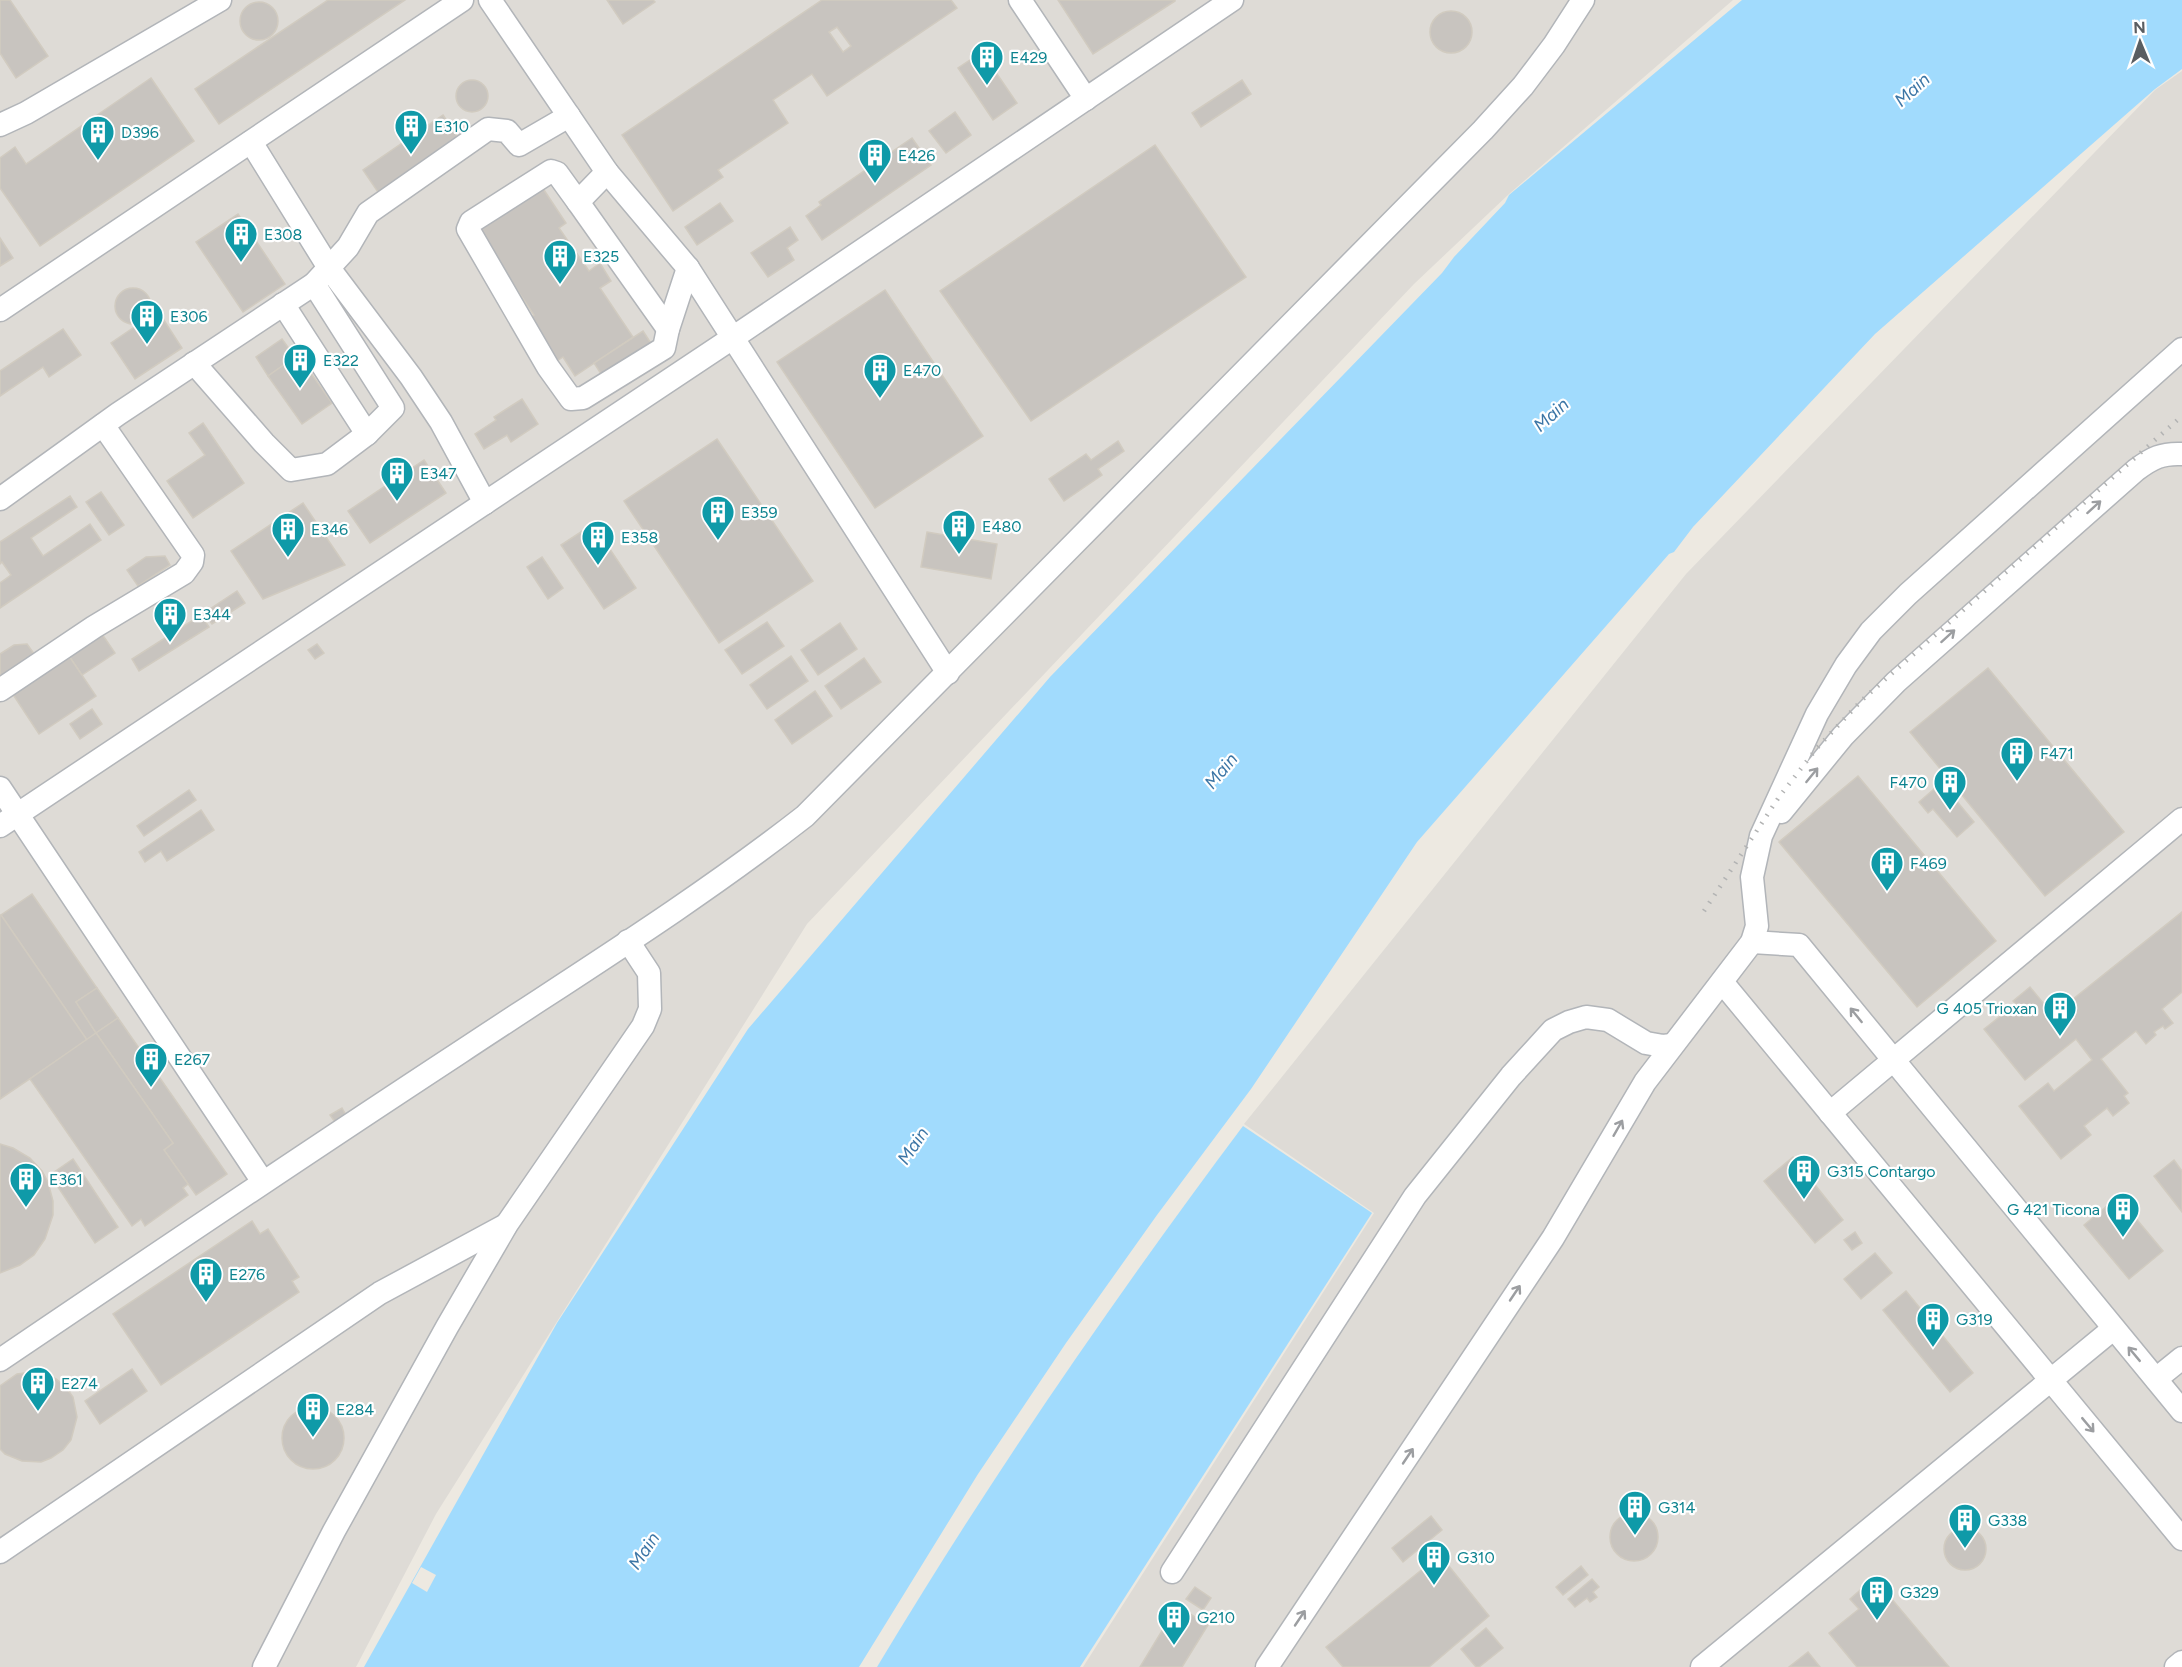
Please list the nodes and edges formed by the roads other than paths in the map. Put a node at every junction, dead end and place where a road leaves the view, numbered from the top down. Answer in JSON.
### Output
{"nodes":[{"id":1,"x":220,"y":0,"type":"edge"},
{"id":2,"x":462,"y":0,"type":"edge"},
{"id":3,"x":490,"y":0,"type":"edge"},
{"id":4,"x":1020,"y":0,"type":"edge"},
{"id":5,"x":1232,"y":0,"type":"edge"},
{"id":6,"x":1583,"y":0,"type":"edge"},
{"id":7,"x":1086,"y":99,"type":"junction"},
{"id":8,"x":569,"y":116,"type":"junction"},
{"id":9,"x":0,"y":125,"type":"edge"},
{"id":10,"x":251,"y":142,"type":"junction"},
{"id":11,"x":607,"y":172,"type":"junction"},
{"id":12,"x":578,"y":202,"type":"junction"},
{"id":13,"x":688,"y":268,"type":"junction"},
{"id":14,"x":321,"y":276,"type":"junction"},
{"id":15,"x":282,"y":304,"type":"junction"},
{"id":16,"x":0,"y":310,"type":"edge"},
{"id":17,"x":668,"y":329,"type":"junction"},
{"id":18,"x":734,"y":337,"type":"junction"},
{"id":19,"x":2182,"y":349,"type":"edge"},
{"id":20,"x":194,"y":363,"type":"junction"},
{"id":21,"x":103,"y":425,"type":"junction"},
{"id":22,"x":367,"y":434,"type":"junction"},
{"id":23,"x":2182,"y":454,"type":"edge"},
{"id":24,"x":0,"y":499,"type":"edge"},
{"id":25,"x":485,"y":503,"type":"junction"},
{"id":26,"x":948,"y":673,"type":"junction"},
{"id":27,"x":0,"y":690,"type":"edge"},
{"id":28,"x":0,"y":788,"type":"edge"},
{"id":29,"x":2182,"y":819,"type":"edge"},
{"id":30,"x":9,"y":820,"type":"edge"},
{"id":31,"x":1761,"y":836,"type":"junction"},
{"id":32,"x":628,"y":941,"type":"junction"},
{"id":33,"x":1752,"y":942,"type":"junction"},
{"id":34,"x":1722,"y":982,"type":"junction"},
{"id":35,"x":1672,"y":1045,"type":"junction"},
{"id":36,"x":1892,"y":1060,"type":"junction"},
{"id":37,"x":1830,"y":1113,"type":"junction"},
{"id":38,"x":264,"y":1182,"type":"junction"},
{"id":39,"x":507,"y":1224,"type":"junction"},
{"id":40,"x":2113,"y":1329,"type":"junction"},
{"id":41,"x":2182,"y":1358,"type":"edge"},
{"id":42,"x":0,"y":1360,"type":"edge"},
{"id":43,"x":2156,"y":1379,"type":"junction"},
{"id":44,"x":2050,"y":1380,"type":"junction"},
{"id":45,"x":2182,"y":1412,"type":"edge"},
{"id":46,"x":2182,"y":1539,"type":"edge"},
{"id":47,"x":0,"y":1552,"type":"edge"},
{"id":48,"x":1172,"y":1572,"type":"dead end"},
{"id":49,"x":2182,"y":1662,"type":"edge"},
{"id":50,"x":264,"y":1667,"type":"edge"},
{"id":51,"x":1268,"y":1667,"type":"edge"},
{"id":52,"x":1702,"y":1667,"type":"edge"},
{"id":53,"x":2176,"y":1667,"type":"edge"}],
"edges":[{"from":1,"to":9,"type":"street"},
{"from":2,"to":10,"type":"street"},
{"from":3,"to":8,"type":"street"},
{"from":4,"to":7,"type":"street"},
{"from":5,"to":7,"type":"street"},
{"from":6,"to":26,"type":"street"},
{"from":7,"to":18,"type":"street"},
{"from":8,"to":11,"type":"street"},
{"from":8,"to":14,"type":"street"},
{"from":10,"to":14,"type":"street"},
{"from":10,"to":16,"type":"street"},
{"from":11,"to":12,"type":"street"},
{"from":11,"to":13,"type":"street"},
{"from":12,"to":17,"type":"street"},
{"from":12,"to":17,"type":"street"},
{"from":13,"to":17,"type":"street"},
{"from":13,"to":18,"type":"street"},
{"from":14,"to":15,"type":"street"},
{"from":14,"to":22,"type":"street"},
{"from":14,"to":25,"type":"street"},
{"from":15,"to":20,"type":"street"},
{"from":15,"to":22,"type":"street"},
{"from":18,"to":25,"type":"street"},
{"from":18,"to":26,"type":"street"},
{"from":19,"to":31,"type":"street"},
{"from":20,"to":21,"type":"street"},
{"from":20,"to":22,"type":"street"},
{"from":21,"to":24,"type":"street"},
{"from":21,"to":27,"type":"street"},
{"from":31,"to":23,"type":"street","one_way":true},
{"from":25,"to":30,"type":"street"},
{"from":26,"to":32,"type":"street"},
{"from":28,"to":30,"type":"street"},
{"from":29,"to":36,"type":"street"},
{"from":30,"to":38,"type":"street"},
{"from":31,"to":33,"type":"street"},
{"from":32,"to":38,"type":"street"},
{"from":32,"to":39,"type":"street"},
{"from":33,"to":34,"type":"street"},
{"from":36,"to":33,"type":"street","one_way":true},
{"from":34,"to":35,"type":"street"},
{"from":34,"to":37,"type":"street"},
{"from":35,"to":48,"type":"street"},
{"from":51,"to":35,"type":"street","one_way":true},
{"from":36,"to":37,"type":"street"},
{"from":36,"to":40,"type":"street"},
{"from":37,"to":44,"type":"street"},
{"from":38,"to":42,"type":"street"},
{"from":39,"to":47,"type":"street"},
{"from":39,"to":50,"type":"street"},
{"from":43,"to":40,"type":"street","one_way":true},
{"from":40,"to":44,"type":"street"},
{"from":41,"to":43,"type":"street"},
{"from":43,"to":45,"type":"street"},
{"from":44,"to":46,"type":"street","one_way":true},
{"from":44,"to":52,"type":"street"},
{"from":49,"to":53,"type":"street"}]}
